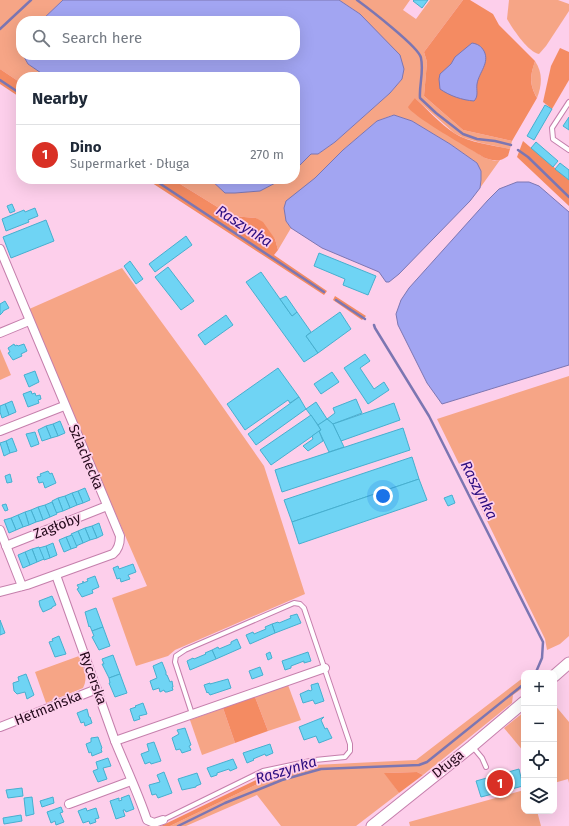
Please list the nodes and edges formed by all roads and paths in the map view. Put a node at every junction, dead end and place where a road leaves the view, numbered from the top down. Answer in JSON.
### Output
{"nodes":[{"id":1,"x":569,"y":102,"type":"edge"},
{"id":2,"x":569,"y":150,"type":"edge"},
{"id":3,"x":0,"y":249,"type":"edge"},
{"id":4,"x":29,"y":321,"type":"junction"},
{"id":5,"x":0,"y":333,"type":"edge"},
{"id":6,"x":64,"y":406,"type":"junction"},
{"id":7,"x":0,"y":430,"type":"edge"},
{"id":8,"x":107,"y":506,"type":"junction"},
{"id":9,"x":0,"y":530,"type":"edge"},
{"id":10,"x":6,"y":546,"type":"junction"},
{"id":11,"x":56,"y":575,"type":"junction"},
{"id":12,"x":22,"y":586,"type":"junction"},
{"id":13,"x":0,"y":592,"type":"edge"},
{"id":14,"x":569,"y":663,"type":"edge"},
{"id":15,"x":325,"y":668,"type":"junction"},
{"id":16,"x":557,"y":673,"type":"edge"},
{"id":17,"x":96,"y":689,"type":"junction"},
{"id":18,"x":521,"y":705,"type":"edge"},
{"id":19,"x":192,"y":714,"type":"junction"},
{"id":20,"x":0,"y":727,"type":"edge"},
{"id":21,"x":115,"y":741,"type":"junction"},
{"id":22,"x":472,"y":746,"type":"junction"},
{"id":23,"x":486,"y":767,"type":"dead end"},
{"id":24,"x":131,"y":781,"type":"junction"},
{"id":25,"x":69,"y":804,"type":"dead end"},
{"id":26,"x":388,"y":813,"type":"junction"},
{"id":27,"x":164,"y":820,"type":"joint"},
{"id":28,"x":372,"y":826,"type":"edge"},
{"id":29,"x":384,"y":826,"type":"edge"}],
"edges":[{"from":1,"to":2,"type":"lane"},
{"from":3,"to":4,"type":"street","name":"Szlachecka"},
{"from":4,"to":5,"type":"street"},
{"from":4,"to":6,"type":"street","name":"Szlachecka"},
{"from":6,"to":7,"type":"street"},
{"from":6,"to":8,"type":"street","name":"Szlachecka"},
{"from":8,"to":10,"type":"street","name":"Zagłoby"},
{"from":8,"to":11,"type":"street","name":"Szlachecka"},
{"from":9,"to":10,"type":"street"},
{"from":10,"to":12,"type":"street"},
{"from":11,"to":12,"type":"street","name":"Szlachecka"},
{"from":11,"to":17,"type":"street","name":"Rycerska"},
{"from":12,"to":13,"type":"street","name":"Szlachecka"},
{"from":14,"to":16,"type":"street"},
{"from":15,"to":19,"type":"street"},
{"from":15,"to":19,"type":"lane"},
{"from":15,"to":27,"type":"lane"},
{"from":17,"to":20,"type":"street","name":"Hetmańska"},
{"from":17,"to":21,"type":"street","name":"Rycerska"},
{"from":18,"to":22,"type":"street","name":"Długa"},
{"from":19,"to":21,"type":"street"},
{"from":21,"to":24,"type":"street","name":"Rycerska"},
{"from":22,"to":23,"type":"lane"},
{"from":22,"to":26,"type":"street","name":"Długa"},
{"from":24,"to":25,"type":"street"},
{"from":24,"to":27,"type":"street","name":"Rycerska"},
{"from":26,"to":28,"type":"street","name":"Długa"},
{"from":26,"to":29,"type":"street"}]}
